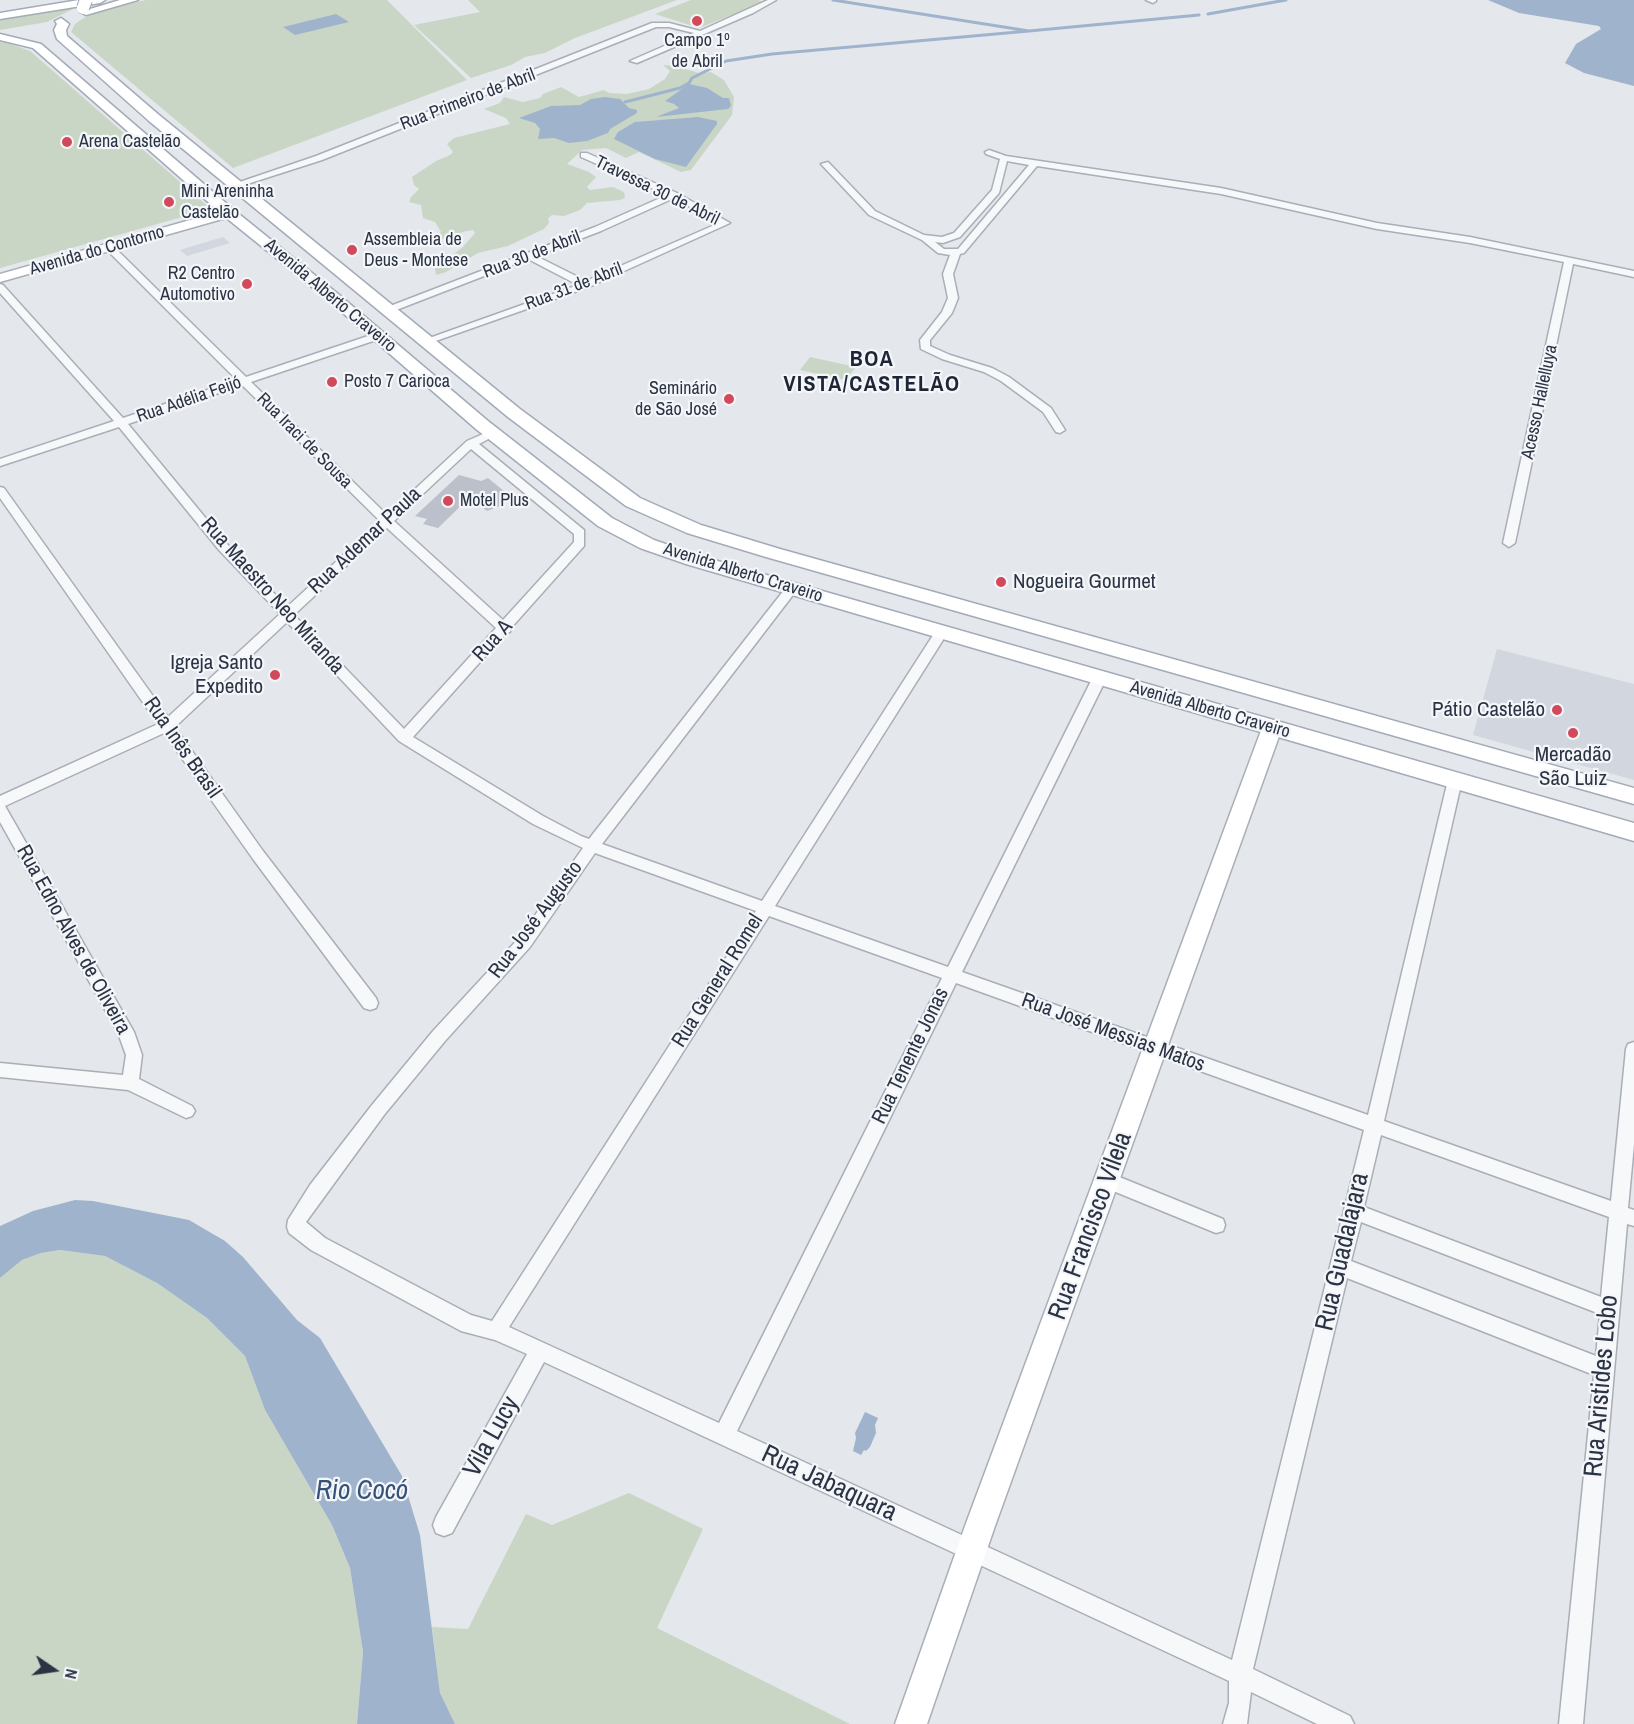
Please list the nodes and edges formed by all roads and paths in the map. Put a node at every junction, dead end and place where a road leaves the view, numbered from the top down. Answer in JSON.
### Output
{"nodes":[{"id":1,"x":58,"y":0,"type":"edge"},
{"id":2,"x":100,"y":0,"type":"edge"},
{"id":3,"x":133,"y":0,"type":"edge"},
{"id":4,"x":773,"y":0,"type":"edge"},
{"id":5,"x":85,"y":4,"type":"edge"},
{"id":6,"x":0,"y":9,"type":"edge"},
{"id":7,"x":0,"y":16,"type":"edge"},
{"id":8,"x":60,"y":21,"type":"junction"},
{"id":9,"x":25,"y":30,"type":"dead end"},
{"id":10,"x":701,"y":33,"type":"junction"},
{"id":11,"x":0,"y":35,"type":"edge"},
{"id":12,"x":634,"y":62,"type":"dead end"},
{"id":13,"x":989,"y":152,"type":"dead end"},
{"id":14,"x":584,"y":155,"type":"dead end"},
{"id":15,"x":1004,"y":158,"type":"junction"},
{"id":16,"x":1036,"y":162,"type":"junction"},
{"id":17,"x":825,"y":164,"type":"dead end"},
{"id":18,"x":235,"y":185,"type":"junction"},
{"id":19,"x":674,"y":195,"type":"junction"},
{"id":20,"x":226,"y":211,"type":"junction"},
{"id":21,"x":720,"y":228,"type":"joint"},
{"id":22,"x":925,"y":238,"type":"junction"},
{"id":23,"x":109,"y":247,"type":"junction"},
{"id":24,"x":956,"y":253,"type":"junction"},
{"id":25,"x":529,"y":256,"type":"junction"},
{"id":26,"x":1569,"y":260,"type":"junction"},
{"id":27,"x":0,"y":271,"type":"edge"},
{"id":28,"x":1634,"y":274,"type":"edge"},
{"id":29,"x":0,"y":278,"type":"edge"},
{"id":30,"x":586,"y":285,"type":"junction"},
{"id":31,"x":0,"y":286,"type":"edge"},
{"id":32,"x":388,"y":310,"type":"junction"},
{"id":33,"x":378,"y":336,"type":"junction"},
{"id":34,"x":426,"y":341,"type":"junction"},
{"id":35,"x":244,"y":380,"type":"junction"},
{"id":36,"x":525,"y":421,"type":"junction"},
{"id":37,"x":122,"y":423,"type":"junction"},
{"id":38,"x":1060,"y":430,"type":"dead end"},
{"id":39,"x":492,"y":434,"type":"junction"},
{"id":40,"x":471,"y":443,"type":"junction"},
{"id":41,"x":0,"y":464,"type":"edge"},
{"id":42,"x":0,"y":490,"type":"edge"},
{"id":43,"x":386,"y":521,"type":"junction"},
{"id":44,"x":1509,"y":543,"type":"dead end"},
{"id":45,"x":792,"y":588,"type":"junction"},
{"id":46,"x":287,"y":615,"type":"junction"},
{"id":47,"x":505,"y":629,"type":"junction"},
{"id":48,"x":942,"y":632,"type":"junction"},
{"id":49,"x":1100,"y":677,"type":"junction"},
{"id":50,"x":167,"y":726,"type":"junction"},
{"id":51,"x":1272,"y":728,"type":"junction"},
{"id":52,"x":404,"y":738,"type":"junction"},
{"id":53,"x":1455,"y":780,"type":"junction"},
{"id":54,"x":1634,"y":796,"type":"edge"},
{"id":55,"x":0,"y":802,"type":"edge"},
{"id":56,"x":0,"y":810,"type":"edge"},
{"id":57,"x":1634,"y":832,"type":"edge"},
{"id":58,"x":592,"y":847,"type":"junction"},
{"id":59,"x":764,"y":908,"type":"junction"},
{"id":60,"x":950,"y":975,"type":"junction"},
{"id":61,"x":370,"y":1003,"type":"dead end"},
{"id":62,"x":1155,"y":1048,"type":"junction"},
{"id":63,"x":1634,"y":1049,"type":"edge"},
{"id":64,"x":0,"y":1070,"type":"edge"},
{"id":65,"x":130,"y":1083,"type":"junction"},
{"id":66,"x":186,"y":1111,"type":"dead end"},
{"id":67,"x":1373,"y":1125,"type":"junction"},
{"id":68,"x":1107,"y":1180,"type":"junction"},
{"id":69,"x":1354,"y":1211,"type":"junction"},
{"id":70,"x":1626,"y":1215,"type":"edge"},
{"id":71,"x":1216,"y":1225,"type":"dead end"},
{"id":72,"x":318,"y":1244,"type":"joint"},
{"id":73,"x":1341,"y":1266,"type":"junction"},
{"id":74,"x":1610,"y":1309,"type":"junction"},
{"id":75,"x":496,"y":1331,"type":"junction"},
{"id":76,"x":540,"y":1350,"type":"junction"},
{"id":77,"x":1604,"y":1369,"type":"junction"},
{"id":78,"x":724,"y":1435,"type":"junction"},
{"id":79,"x":444,"y":1525,"type":"dead end"},
{"id":80,"x":971,"y":1550,"type":"junction"},
{"id":81,"x":1240,"y":1674,"type":"junction"},
{"id":82,"x":911,"y":1724,"type":"edge"},
{"id":83,"x":1235,"y":1724,"type":"edge"},
{"id":84,"x":1342,"y":1724,"type":"edge"},
{"id":85,"x":1571,"y":1724,"type":"edge"}],
"edges":[{"from":1,"to":6,"type":"main road"},
{"from":2,"to":7,"type":"main road"},
{"from":3,"to":8,"type":"main road"},
{"from":4,"to":10,"type":"street"},
{"from":5,"to":8,"type":"main road"},
{"from":8,"to":18,"type":"main road","name":"Avenida Alberto Craveiro"},
{"from":9,"to":11,"type":"main road"},
{"from":10,"to":12,"type":"street"},
{"from":10,"to":18,"type":"street","name":"Rua Primeiro de Abril"},
{"from":11,"to":20,"type":"main road","name":"Avenida Alberto Craveiro"},
{"from":13,"to":15,"type":"street"},
{"from":14,"to":19,"type":"street","name":"Travessa 30 de Abril"},
{"from":15,"to":16,"type":"street"},
{"from":15,"to":22,"type":"street"},
{"from":16,"to":24,"type":"street"},
{"from":16,"to":26,"type":"street"},
{"from":17,"to":22,"type":"street"},
{"from":18,"to":32,"type":"main road","name":"Avenida Alberto Craveiro"},
{"from":19,"to":21,"type":"street","name":"Travessa 30 de Abril"},
{"from":19,"to":25,"type":"street","name":"Rua 30 de Abril"},
{"from":20,"to":23,"type":"street","name":"Avenida do Contorno"},
{"from":20,"to":27,"type":"street","name":"Avenida do Contorno"},
{"from":20,"to":33,"type":"main road","name":"Avenida Alberto Craveiro"},
{"from":21,"to":30,"type":"street","name":"Rua 31 de Abril"},
{"from":22,"to":24,"type":"street"},
{"from":23,"to":29,"type":"street","name":"Avenida do Contorno"},
{"from":23,"to":35,"type":"street","name":"Rua Iraci de Sousa"},
{"from":24,"to":38,"type":"street"},
{"from":25,"to":30,"type":"street"},
{"from":25,"to":32,"type":"street","name":"Rua 30 de Abril"},
{"from":26,"to":28,"type":"street"},
{"from":26,"to":44,"type":"street","name":"Acesso Hallelluya"},
{"from":30,"to":34,"type":"street","name":"Rua 31 de Abril"},
{"from":31,"to":37,"type":"street","name":"Rua Maestro Neo Miranda"},
{"from":32,"to":34,"type":"main road","name":"Avenida Alberto Craveiro"},
{"from":33,"to":35,"type":"street","name":"Rua Adélia Feijó"},
{"from":33,"to":39,"type":"main road","name":"Avenida Alberto Craveiro"},
{"from":34,"to":36,"type":"main road","name":"Avenida Alberto Craveiro"},
{"from":35,"to":37,"type":"street","name":"Rua Adélia Feijó"},
{"from":35,"to":43,"type":"street","name":"Rua Iraci de Sousa"},
{"from":36,"to":39,"type":"main road"},
{"from":36,"to":54,"type":"main road","name":"Avenida Alberto Craveiro"},
{"from":37,"to":41,"type":"street","name":"Rua Adélia Feijó"},
{"from":37,"to":46,"type":"street","name":"Rua Maestro Neo Miranda"},
{"from":39,"to":40,"type":"street","name":"Rua Ademar Paula"},
{"from":39,"to":45,"type":"main road","name":"Avenida Alberto Craveiro"},
{"from":40,"to":43,"type":"street","name":"Rua Ademar Paula"},
{"from":40,"to":47,"type":"street","name":"Rua A"},
{"from":42,"to":50,"type":"street","name":"Rua Inês Brasil"},
{"from":43,"to":46,"type":"street","name":"Rua Ademar Paula"},
{"from":43,"to":47,"type":"street","name":"Rua Iraci de Sousa"},
{"from":45,"to":48,"type":"main road","name":"Avenida Alberto Craveiro"},
{"from":45,"to":58,"type":"street","name":"Rua José Augusto"},
{"from":46,"to":50,"type":"street","name":"Rua Ademar Paula"},
{"from":46,"to":52,"type":"street","name":"Rua Maestro Neo Miranda"},
{"from":47,"to":52,"type":"street","name":"Rua A"},
{"from":48,"to":49,"type":"main road","name":"Avenida Alberto Craveiro"},
{"from":48,"to":59,"type":"street","name":"Rua General Romel"},
{"from":49,"to":51,"type":"main road","name":"Avenida Alberto Craveiro"},
{"from":49,"to":60,"type":"street","name":"Rua Tenente Jonas"},
{"from":50,"to":55,"type":"street","name":"Rua Ademar Paula"},
{"from":50,"to":61,"type":"street","name":"Rua Inês Brasil"},
{"from":51,"to":53,"type":"main road","name":"Avenida Alberto Craveiro"},
{"from":51,"to":62,"type":"street","name":"Rua Francisco Vilela"},
{"from":52,"to":58,"type":"street","name":"Rua Maestro Neo Miranda"},
{"from":53,"to":57,"type":"main road","name":"Avenida Alberto Craveiro"},
{"from":53,"to":67,"type":"street","name":"Rua Guadalajara"},
{"from":56,"to":65,"type":"street","name":"Rua Edno Alves de Oliveira"},
{"from":58,"to":59,"type":"street","name":"Rua José Messias Matos"},
{"from":58,"to":72,"type":"street","name":"Rua José Augusto"},
{"from":59,"to":60,"type":"street","name":"Rua José Messias Matos"},
{"from":59,"to":75,"type":"street","name":"Rua General Romel"},
{"from":60,"to":62,"type":"street","name":"Rua José Messias Matos"},
{"from":60,"to":78,"type":"street","name":"Rua Tenente Jonas"},
{"from":62,"to":67,"type":"street","name":"Rua José Messias Matos"},
{"from":62,"to":68,"type":"street","name":"Rua Francisco Vilela"},
{"from":63,"to":70,"type":"street","name":"Rua Aristides Lobo"},
{"from":64,"to":65,"type":"street"},
{"from":65,"to":66,"type":"street"},
{"from":67,"to":69,"type":"street","name":"Rua Guadalajara"},
{"from":67,"to":70,"type":"street","name":"Rua José Messias Matos"},
{"from":68,"to":71,"type":"street"},
{"from":68,"to":80,"type":"street","name":"Rua Francisco Vilela"},
{"from":69,"to":73,"type":"street","name":"Rua Guadalajara"},
{"from":69,"to":74,"type":"street"},
{"from":70,"to":74,"type":"street","name":"Rua Aristides Lobo"},
{"from":72,"to":75,"type":"street","name":"Rua Jabaquara"},
{"from":73,"to":77,"type":"street"},
{"from":73,"to":81,"type":"street","name":"Rua Guadalajara"},
{"from":74,"to":77,"type":"street","name":"Rua Aristides Lobo"},
{"from":75,"to":76,"type":"street","name":"Rua Jabaquara"},
{"from":76,"to":78,"type":"street","name":"Rua Jabaquara"},
{"from":76,"to":79,"type":"street","name":"Vila Lucy"},
{"from":77,"to":85,"type":"street","name":"Rua Aristides Lobo"},
{"from":78,"to":80,"type":"street","name":"Rua Jabaquara"},
{"from":80,"to":81,"type":"street","name":"Rua Jabaquara"},
{"from":80,"to":82,"type":"street","name":"Rua Francisco Vilela"},
{"from":81,"to":83,"type":"street","name":"Rua Guadalajara"},
{"from":81,"to":84,"type":"street","name":"Rua Jabaquara"}]}
